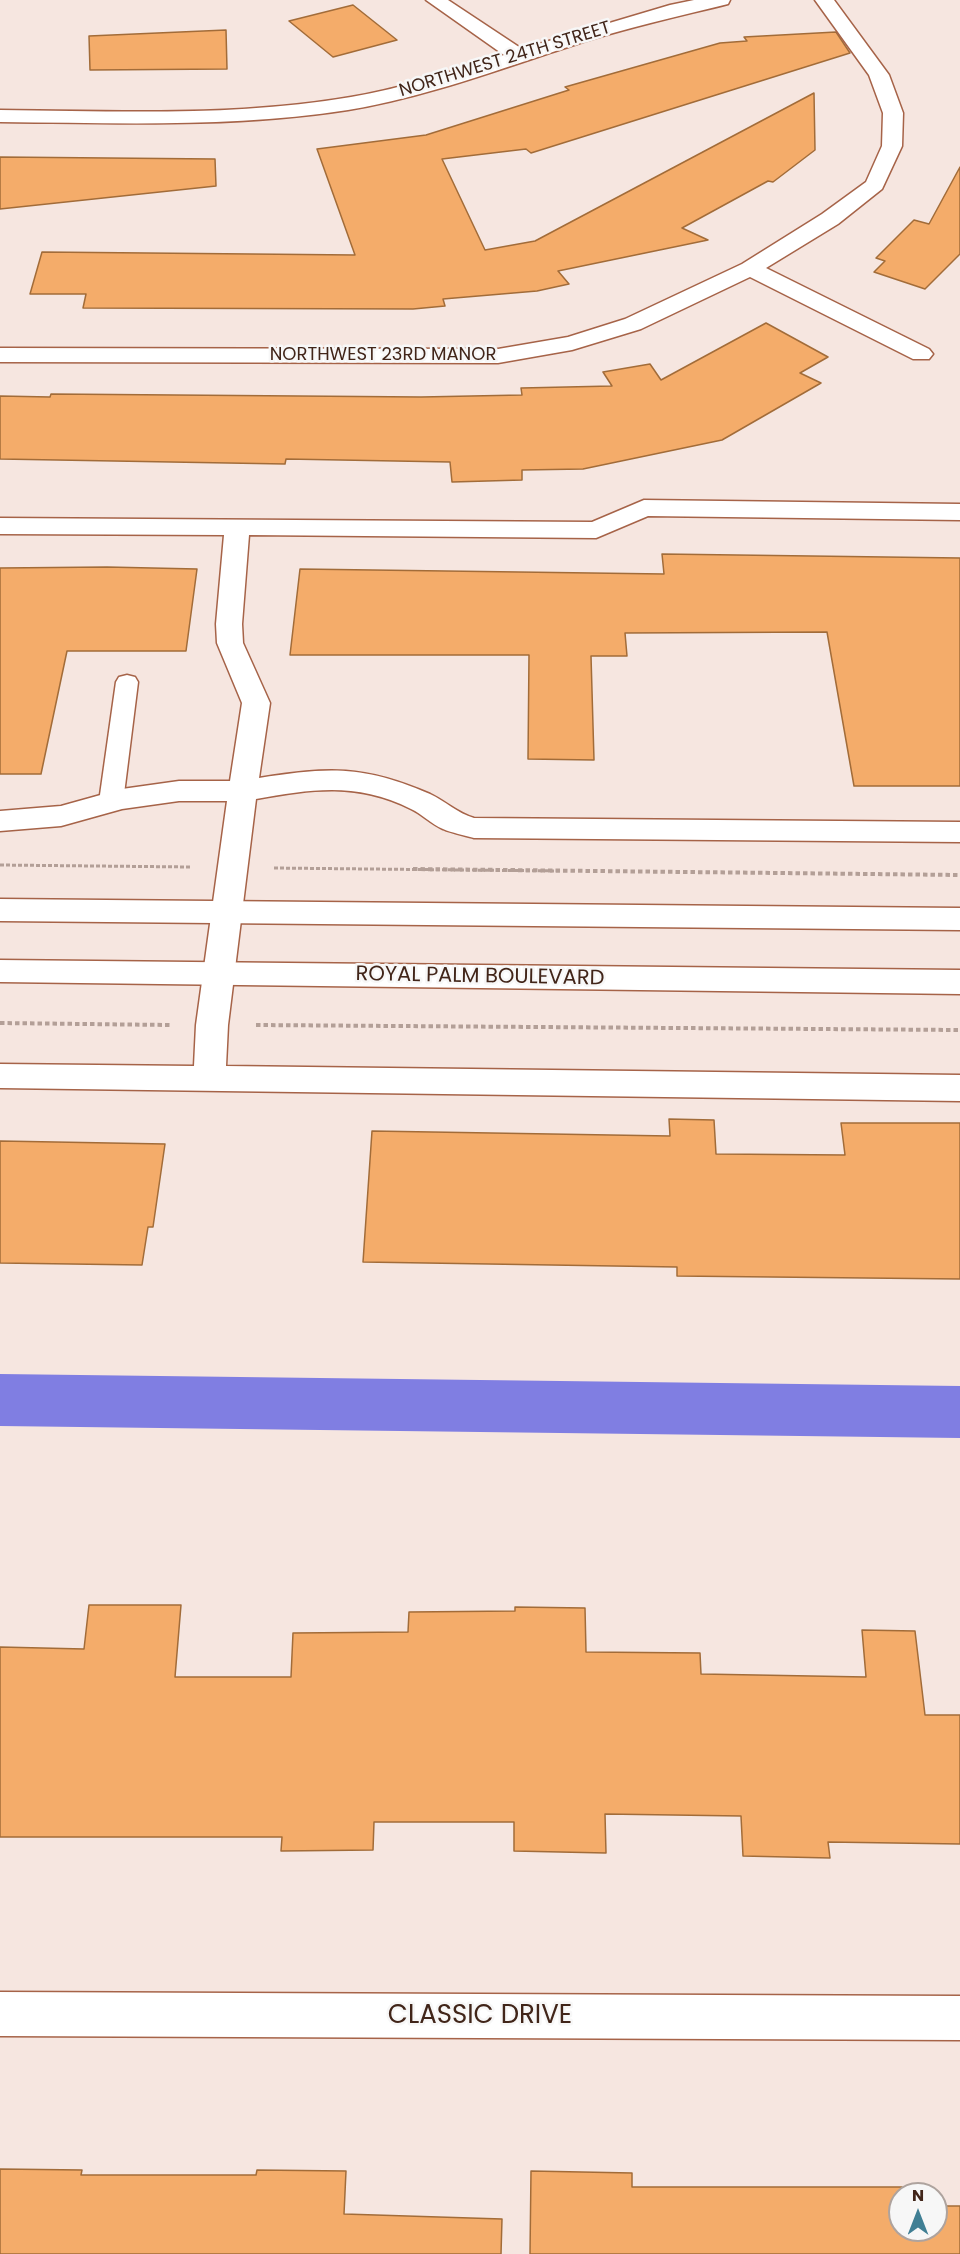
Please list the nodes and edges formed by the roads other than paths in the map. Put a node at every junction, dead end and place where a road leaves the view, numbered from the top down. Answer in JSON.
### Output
{"nodes":[{"id":1,"x":435,"y":0,"type":"edge"},
{"id":2,"x":721,"y":0,"type":"edge"},
{"id":3,"x":824,"y":0,"type":"edge"},
{"id":4,"x":519,"y":56,"type":"junction"},
{"id":5,"x":0,"y":116,"type":"edge"},
{"id":6,"x":750,"y":269,"type":"junction"},
{"id":7,"x":921,"y":354,"type":"dead end"},
{"id":8,"x":0,"y":355,"type":"edge"},
{"id":9,"x":960,"y":512,"type":"edge"},
{"id":10,"x":0,"y":526,"type":"edge"},
{"id":11,"x":237,"y":528,"type":"junction"},
{"id":12,"x":127,"y":682,"type":"dead end"},
{"id":13,"x":243,"y":791,"type":"junction"},
{"id":14,"x":111,"y":802,"type":"junction"},
{"id":15,"x":0,"y":821,"type":"edge"},
{"id":16,"x":960,"y":832,"type":"edge"},
{"id":17,"x":0,"y":910,"type":"edge"},
{"id":18,"x":227,"y":912,"type":"junction"},
{"id":19,"x":960,"y":919,"type":"edge"},
{"id":20,"x":0,"y":971,"type":"edge"},
{"id":21,"x":219,"y":974,"type":"junction"},
{"id":22,"x":960,"y":982,"type":"edge"},
{"id":23,"x":0,"y":1076,"type":"edge"},
{"id":24,"x":208,"y":1080,"type":"junction"},
{"id":25,"x":960,"y":1088,"type":"edge"},
{"id":26,"x":0,"y":2014,"type":"edge"},
{"id":27,"x":960,"y":2018,"type":"edge"}],
"edges":[{"from":1,"to":4,"type":"street"},
{"from":2,"to":4,"type":"street","name":"NORTHWEST 24TH STREET"},
{"from":3,"to":6,"type":"street","name":"NORTHWEST 23RD MANOR"},
{"from":4,"to":5,"type":"street","name":"NORTHWEST 24TH STREET"},
{"from":6,"to":7,"type":"street"},
{"from":6,"to":8,"type":"street","name":"NORTHWEST 23RD MANOR"},
{"from":9,"to":11,"type":"street"},
{"from":10,"to":11,"type":"street"},
{"from":11,"to":13,"type":"street"},
{"from":12,"to":14,"type":"lane"},
{"from":13,"to":14,"type":"street"},
{"from":13,"to":16,"type":"street"},
{"from":13,"to":18,"type":"street"},
{"from":14,"to":15,"type":"street"},
{"from":17,"to":18,"type":"street"},
{"from":18,"to":19,"type":"street"},
{"from":18,"to":21,"type":"street"},
{"from":20,"to":21,"type":"street","name":"ROYAL PALM BOULEVARD"},
{"from":21,"to":22,"type":"street","name":"ROYAL PALM BOULEVARD"},
{"from":21,"to":24,"type":"street"},
{"from":23,"to":24,"type":"street"},
{"from":24,"to":25,"type":"street"},
{"from":26,"to":27,"type":"street","name":"CLASSIC DRIVE"}]}
